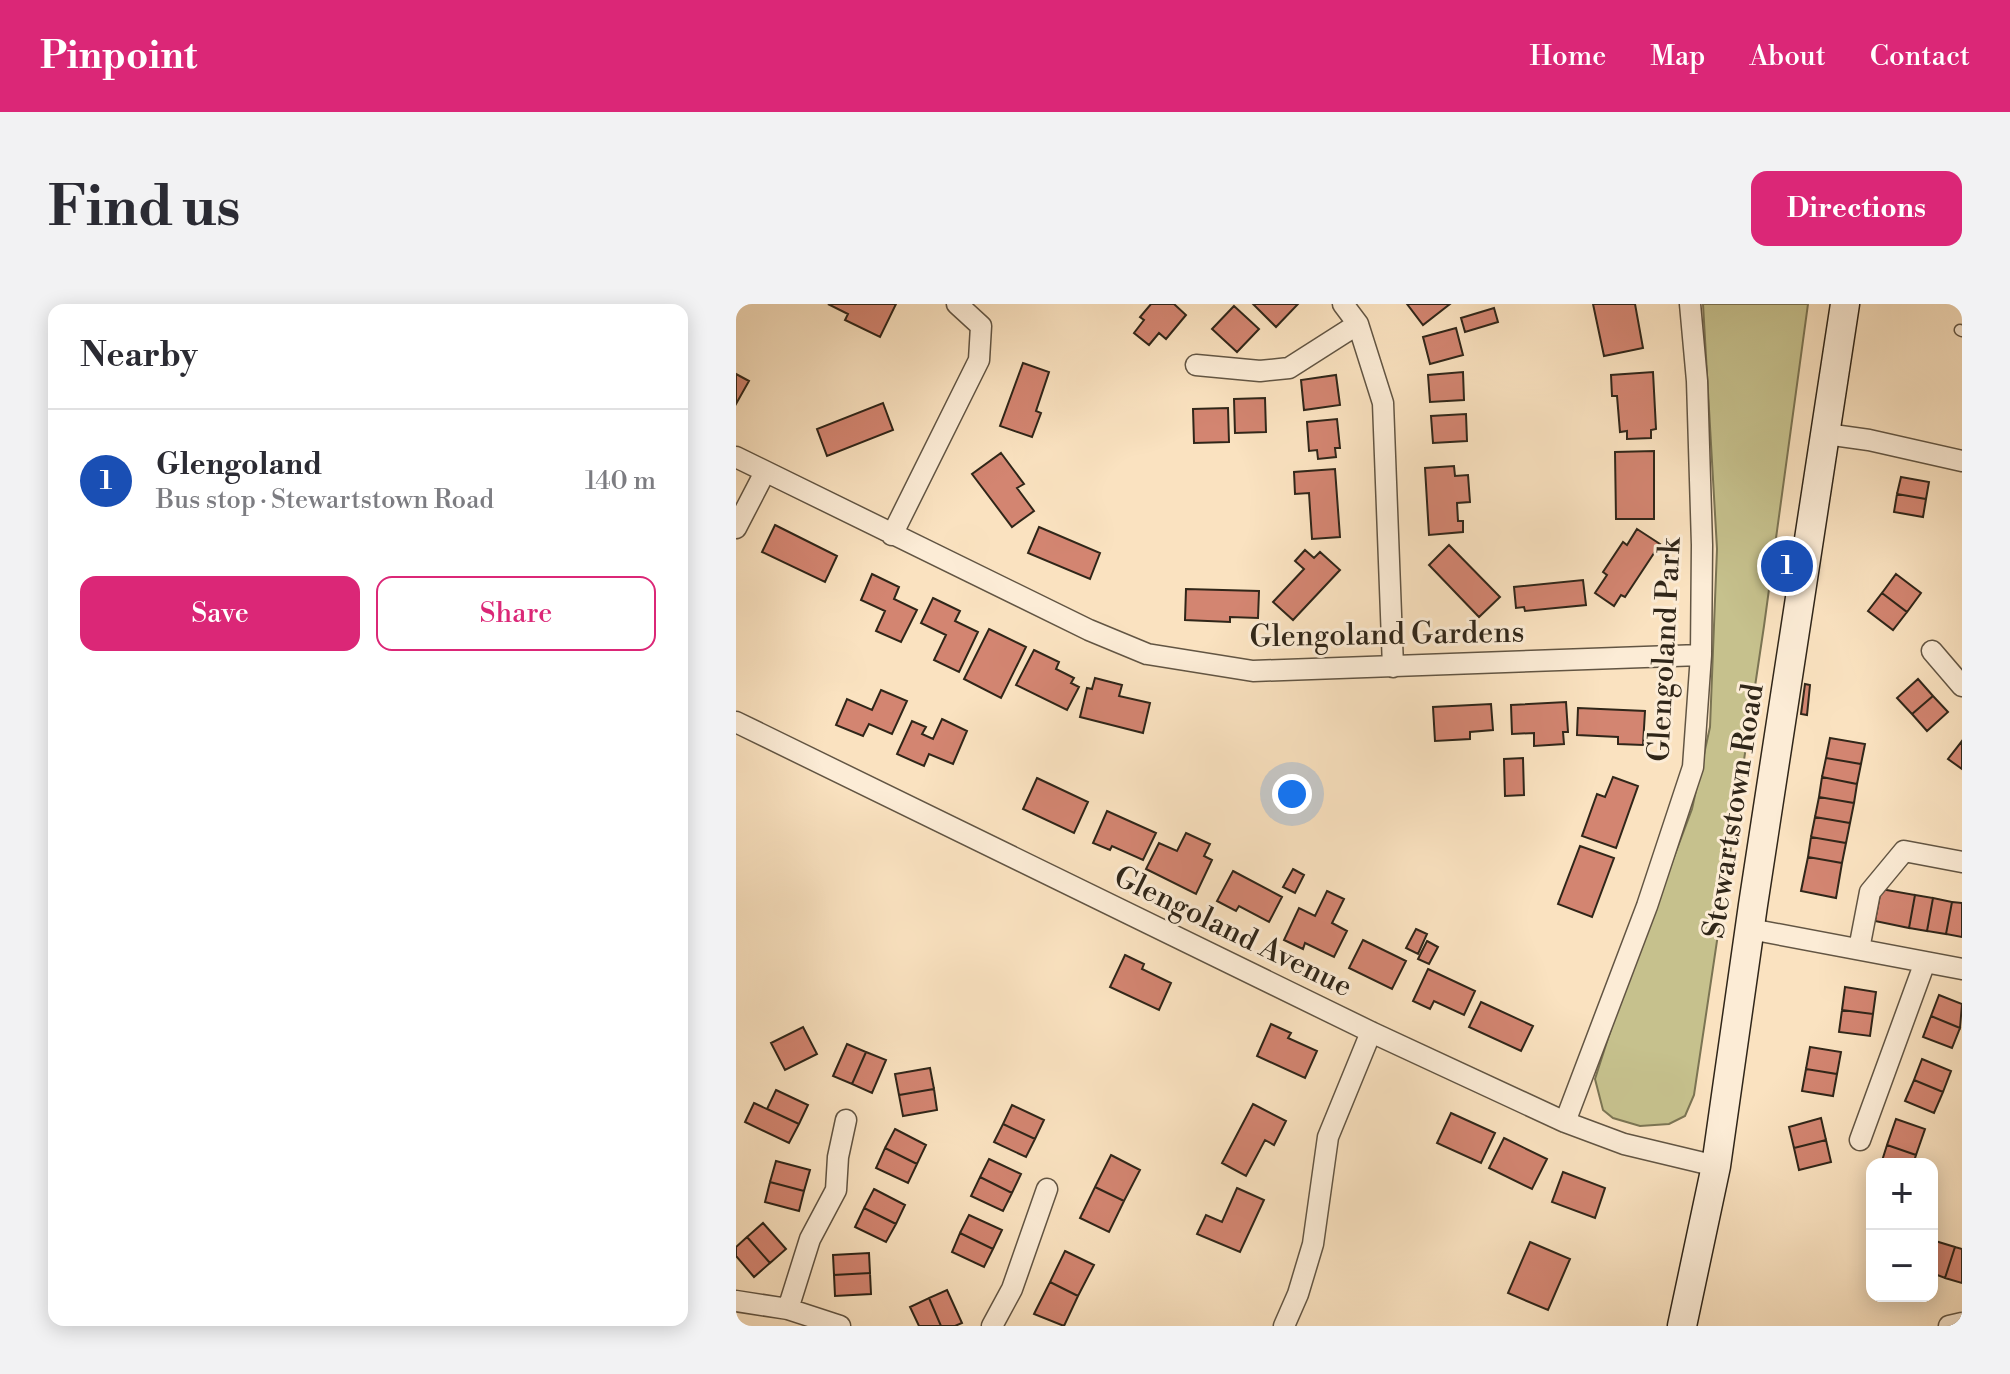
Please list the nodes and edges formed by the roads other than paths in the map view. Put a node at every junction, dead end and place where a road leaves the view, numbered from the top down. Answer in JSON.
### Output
{"nodes":[{"id":1,"x":957,"y":304,"type":"edge"},
{"id":2,"x":1343,"y":304,"type":"edge"},
{"id":3,"x":1690,"y":304,"type":"edge"},
{"id":4,"x":1845,"y":304,"type":"edge"},
{"id":5,"x":1358,"y":324,"type":"junction"},
{"id":6,"x":1196,"y":365,"type":"dead end"},
{"id":7,"x":1826,"y":434,"type":"junction"},
{"id":8,"x":736,"y":457,"type":"edge"},
{"id":9,"x":1962,"y":461,"type":"edge"},
{"id":10,"x":765,"y":472,"type":"junction"},
{"id":11,"x":736,"y":528,"type":"edge"},
{"id":12,"x":892,"y":535,"type":"junction"},
{"id":13,"x":1932,"y":651,"type":"dead end"},
{"id":14,"x":1701,"y":655,"type":"junction"},
{"id":15,"x":1393,"y":667,"type":"junction"},
{"id":16,"x":1962,"y":686,"type":"edge"},
{"id":17,"x":736,"y":722,"type":"edge"},
{"id":18,"x":1962,"y":862,"type":"edge"},
{"id":19,"x":1750,"y":929,"type":"junction"},
{"id":20,"x":1859,"y":949,"type":"junction"},
{"id":21,"x":1925,"y":962,"type":"junction"},
{"id":22,"x":1962,"y":969,"type":"edge"},
{"id":23,"x":1371,"y":1032,"type":"junction"},
{"id":24,"x":846,"y":1120,"type":"dead end"},
{"id":25,"x":1565,"y":1122,"type":"junction"},
{"id":26,"x":1860,"y":1140,"type":"dead end"},
{"id":27,"x":1716,"y":1166,"type":"junction"},
{"id":28,"x":1047,"y":1189,"type":"dead end"},
{"id":29,"x":736,"y":1301,"type":"edge"},
{"id":30,"x":788,"y":1309,"type":"junction"},
{"id":31,"x":1962,"y":1323,"type":"edge"},
{"id":32,"x":840,"y":1326,"type":"edge"},
{"id":33,"x":992,"y":1326,"type":"edge"},
{"id":34,"x":1284,"y":1326,"type":"edge"},
{"id":35,"x":1682,"y":1326,"type":"edge"},
{"id":36,"x":1949,"y":1326,"type":"edge"}],
"edges":[{"from":1,"to":12,"type":"street"},
{"from":2,"to":5,"type":"street"},
{"from":3,"to":14,"type":"street","name":"Glengoland Park"},
{"from":4,"to":7,"type":"main road","name":"Stewartstown Road"},
{"from":5,"to":6,"type":"street"},
{"from":5,"to":15,"type":"street"},
{"from":7,"to":9,"type":"street"},
{"from":7,"to":19,"type":"main road","name":"Stewartstown Road"},
{"from":8,"to":10,"type":"street","name":"Glengoland Gardens"},
{"from":10,"to":11,"type":"street"},
{"from":10,"to":12,"type":"street","name":"Glengoland Gardens"},
{"from":12,"to":15,"type":"street","name":"Glengoland Gardens"},
{"from":13,"to":16,"type":"street"},
{"from":14,"to":15,"type":"street","name":"Glengoland Gardens"},
{"from":14,"to":25,"type":"street","name":"Glengoland Park"},
{"from":17,"to":23,"type":"street","name":"Glengoland Avenue"},
{"from":18,"to":20,"type":"street"},
{"from":19,"to":20,"type":"street"},
{"from":19,"to":27,"type":"main road","name":"Stewartstown Road"},
{"from":20,"to":21,"type":"street"},
{"from":21,"to":22,"type":"street"},
{"from":21,"to":26,"type":"street"},
{"from":23,"to":25,"type":"street","name":"Glengoland Avenue"},
{"from":23,"to":34,"type":"street"},
{"from":24,"to":30,"type":"street"},
{"from":25,"to":27,"type":"street","name":"Glengoland Avenue"},
{"from":27,"to":35,"type":"main road","name":"Stewartstown Road"},
{"from":28,"to":33,"type":"street"},
{"from":29,"to":30,"type":"street"},
{"from":30,"to":32,"type":"street"},
{"from":31,"to":36,"type":"street"}]}
